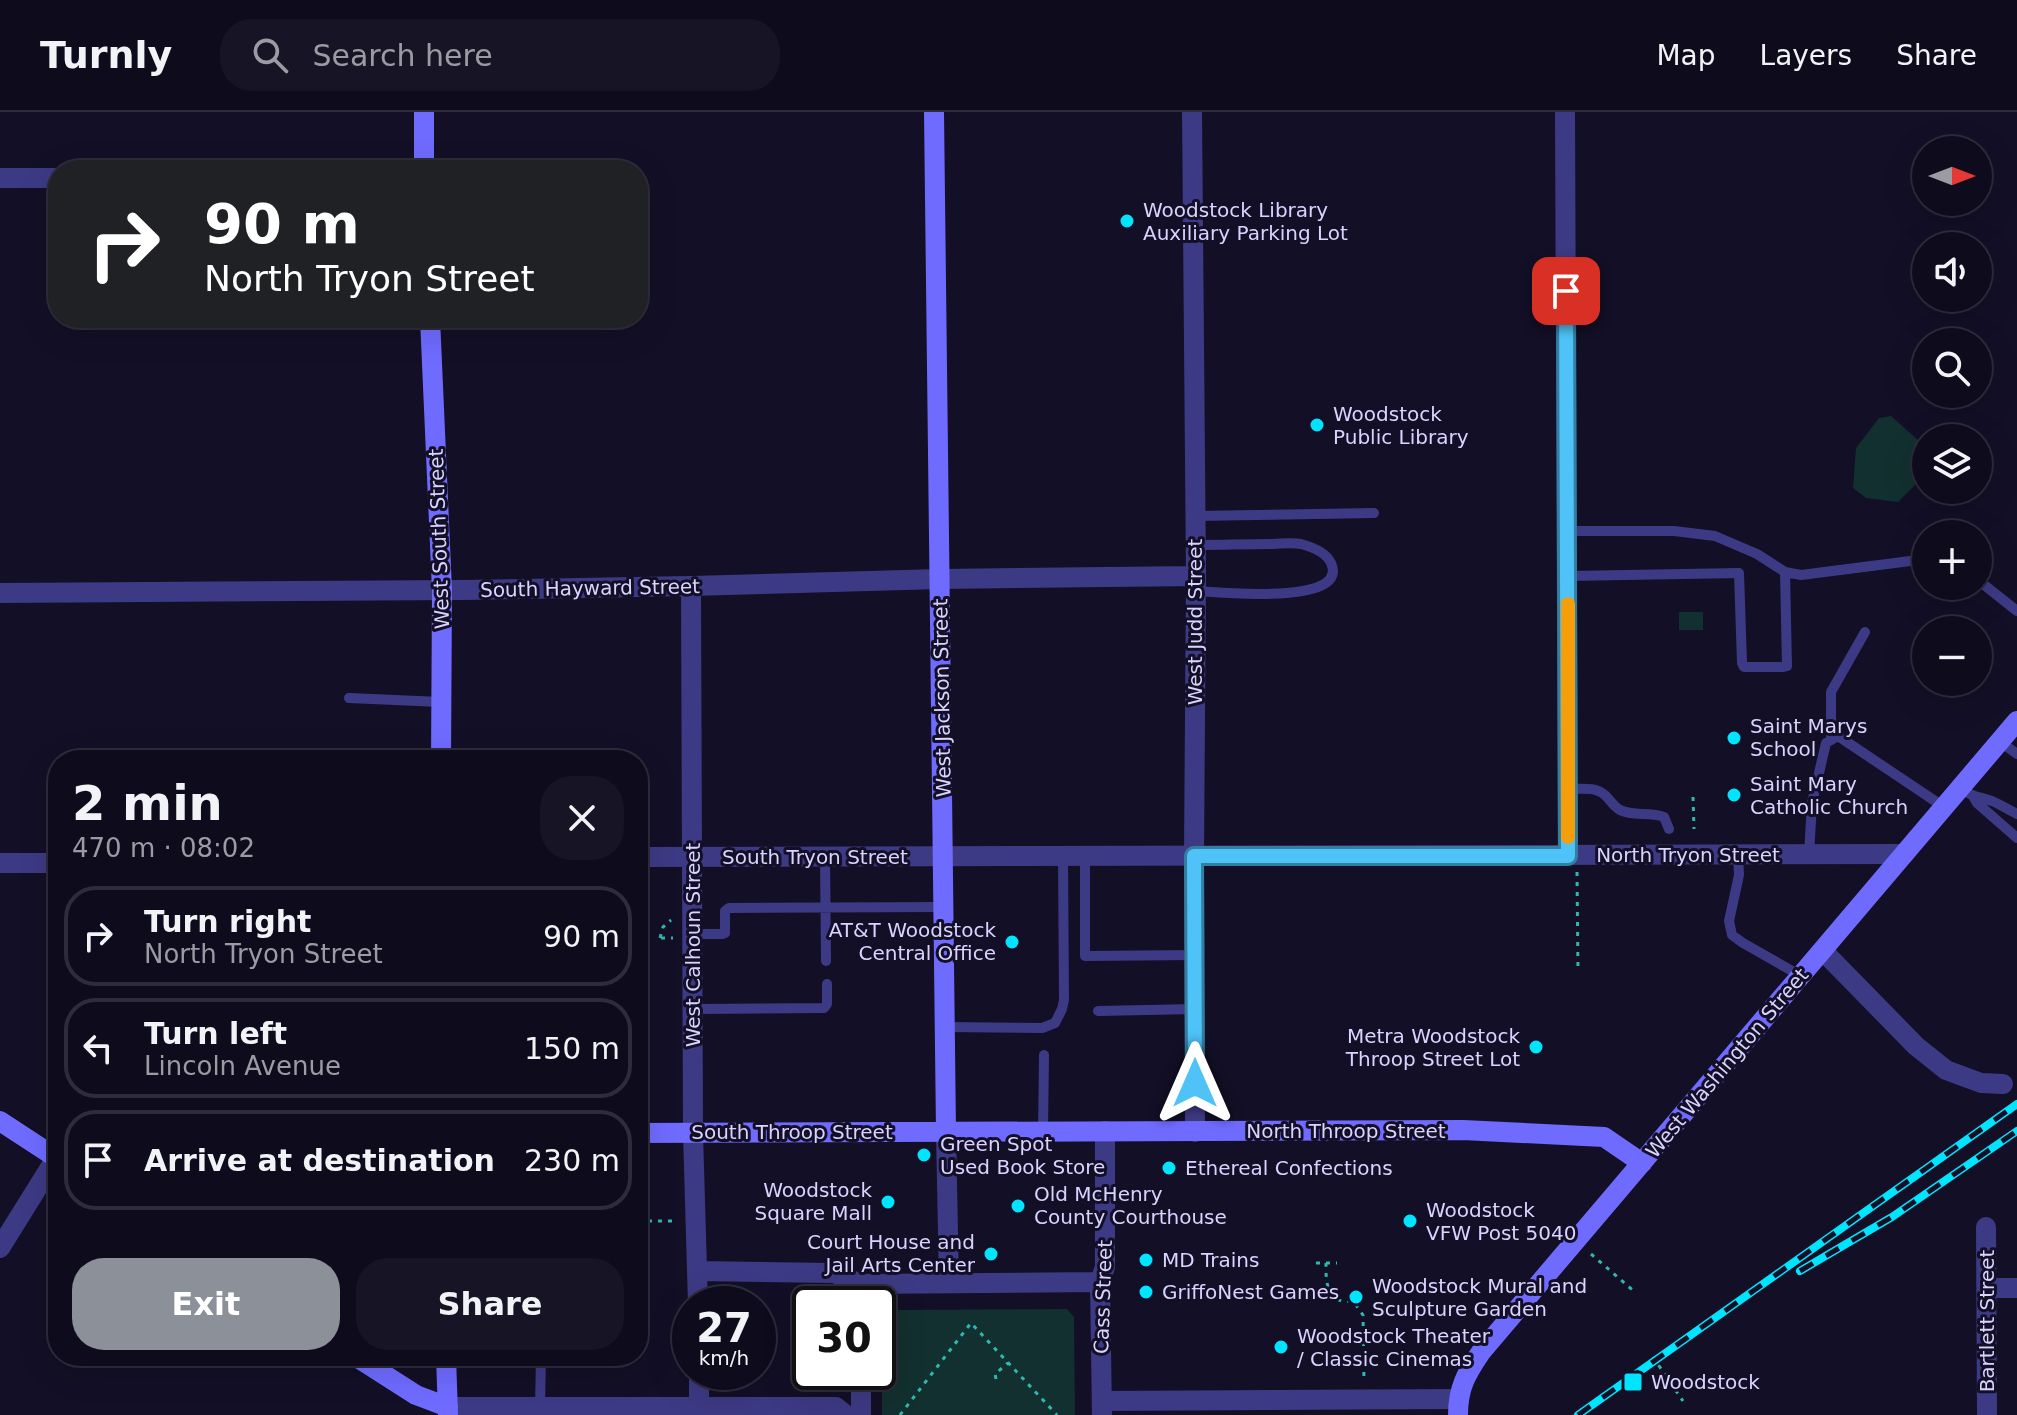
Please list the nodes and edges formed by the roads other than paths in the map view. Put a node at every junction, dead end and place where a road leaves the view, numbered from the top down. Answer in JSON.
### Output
{"nodes":[{"id":1,"x":424,"y":112,"type":"edge"},
{"id":2,"x":934,"y":112,"type":"edge"},
{"id":3,"x":1192,"y":112,"type":"edge"},
{"id":4,"x":1565,"y":112,"type":"edge"},
{"id":5,"x":424,"y":160,"type":"edge"},
{"id":6,"x":0,"y":178,"type":"edge"},
{"id":7,"x":48,"y":178,"type":"edge"},
{"id":8,"x":430,"y":328,"type":"edge"},
{"id":9,"x":1374,"y":513,"type":"dead end"},
{"id":10,"x":1195,"y":516,"type":"junction"},
{"id":11,"x":1567,"y":531,"type":"junction"},
{"id":12,"x":1196,"y":545,"type":"junction"},
{"id":13,"x":1912,"y":561,"type":"edge"},
{"id":14,"x":1785,"y":572,"type":"junction"},
{"id":15,"x":1568,"y":576,"type":"junction"},
{"id":16,"x":940,"y":579,"type":"junction"},
{"id":17,"x":1196,"y":584,"type":"junction"},
{"id":18,"x":691,"y":586,"type":"junction"},
{"id":19,"x":442,"y":590,"type":"junction"},
{"id":20,"x":1992,"y":591,"type":"edge"},
{"id":21,"x":0,"y":593,"type":"edge"},
{"id":22,"x":2017,"y":611,"type":"edge"},
{"id":23,"x":1865,"y":632,"type":"dead end"},
{"id":24,"x":349,"y":698,"type":"dead end"},
{"id":25,"x":441,"y":702,"type":"junction"},
{"id":26,"x":2017,"y":721,"type":"edge"},
{"id":27,"x":1831,"y":740,"type":"junction"},
{"id":28,"x":1999,"y":741,"type":"junction"},
{"id":29,"x":441,"y":750,"type":"edge"},
{"id":30,"x":2017,"y":754,"type":"edge"},
{"id":31,"x":1568,"y":789,"type":"junction"},
{"id":32,"x":1967,"y":793,"type":"junction"},
{"id":33,"x":1944,"y":807,"type":"junction"},
{"id":34,"x":2017,"y":814,"type":"edge"},
{"id":35,"x":1669,"y":829,"type":"dead end"},
{"id":36,"x":2017,"y":838,"type":"edge"},
{"id":37,"x":1904,"y":854,"type":"junction"},
{"id":38,"x":1738,"y":855,"type":"junction"},
{"id":39,"x":1809,"y":855,"type":"junction"},
{"id":40,"x":693,"y":856,"type":"junction"},
{"id":41,"x":1194,"y":856,"type":"junction"},
{"id":42,"x":1573,"y":856,"type":"junction"},
{"id":43,"x":648,"y":857,"type":"edge"},
{"id":44,"x":825,"y":857,"type":"junction"},
{"id":45,"x":1063,"y":857,"type":"junction"},
{"id":46,"x":1085,"y":857,"type":"junction"},
{"id":47,"x":944,"y":858,"type":"junction"},
{"id":48,"x":0,"y":863,"type":"edge"},
{"id":49,"x":48,"y":863,"type":"edge"},
{"id":50,"x":825,"y":907,"type":"junction"},
{"id":51,"x":944,"y":907,"type":"junction"},
{"id":52,"x":693,"y":934,"type":"junction"},
{"id":53,"x":1823,"y":951,"type":"junction"},
{"id":54,"x":1195,"y":955,"type":"junction"},
{"id":55,"x":826,"y":961,"type":"dead end"},
{"id":56,"x":1801,"y":976,"type":"junction"},
{"id":57,"x":827,"y":984,"type":"dead end"},
{"id":58,"x":693,"y":1009,"type":"junction"},
{"id":59,"x":1195,"y":1009,"type":"junction"},
{"id":60,"x":1098,"y":1011,"type":"dead end"},
{"id":61,"x":945,"y":1027,"type":"junction"},
{"id":62,"x":1044,"y":1055,"type":"dead end"},
{"id":63,"x":2003,"y":1084,"type":"dead end"},
{"id":64,"x":0,"y":1121,"type":"edge"},
{"id":65,"x":1105,"y":1131,"type":"junction"},
{"id":66,"x":946,"y":1132,"type":"junction"},
{"id":67,"x":1043,"y":1132,"type":"junction"},
{"id":68,"x":1195,"y":1132,"type":"junction"},
{"id":69,"x":648,"y":1133,"type":"edge"},
{"id":70,"x":693,"y":1133,"type":"junction"},
{"id":71,"x":48,"y":1153,"type":"edge"},
{"id":72,"x":1642,"y":1163,"type":"junction"},
{"id":73,"x":48,"y":1173,"type":"edge"},
{"id":74,"x":1986,"y":1227,"type":"dead end"},
{"id":75,"x":0,"y":1248,"type":"edge"},
{"id":76,"x":697,"y":1271,"type":"junction"},
{"id":77,"x":1100,"y":1282,"type":"junction"},
{"id":78,"x":949,"y":1283,"type":"junction"},
{"id":79,"x":697,"y":1286,"type":"edge"},
{"id":80,"x":851,"y":1286,"type":"edge"},
{"id":81,"x":1987,"y":1288,"type":"junction"},
{"id":82,"x":2017,"y":1288,"type":"edge"},
{"id":83,"x":896,"y":1290,"type":"edge"},
{"id":84,"x":371,"y":1366,"type":"edge"},
{"id":85,"x":446,"y":1366,"type":"edge"},
{"id":86,"x":541,"y":1366,"type":"edge"},
{"id":87,"x":699,"y":1390,"type":"edge"},
{"id":88,"x":853,"y":1390,"type":"edge"},
{"id":89,"x":861,"y":1390,"type":"edge"},
{"id":90,"x":1458,"y":1407,"type":"edge"},
{"id":91,"x":540,"y":1408,"type":"junction"},
{"id":92,"x":1102,"y":1408,"type":"edge"},
{"id":93,"x":1222,"y":1408,"type":"edge"},
{"id":94,"x":448,"y":1411,"type":"edge"},
{"id":95,"x":572,"y":1411,"type":"edge"},
{"id":96,"x":841,"y":1411,"type":"edge"},
{"id":97,"x":699,"y":1412,"type":"edge"},
{"id":98,"x":861,"y":1415,"type":"edge"},
{"id":99,"x":1987,"y":1415,"type":"edge"}],
"edges":[{"from":1,"to":5,"type":"street"},
{"from":2,"to":16,"type":"street","name":"West Jackson Street"},
{"from":3,"to":10,"type":"street","name":"West Judd Street"},
{"from":4,"to":11,"type":"street"},
{"from":6,"to":7,"type":"street"},
{"from":8,"to":19,"type":"street","name":"West South Street"},
{"from":9,"to":10,"type":"lane"},
{"from":10,"to":12,"type":"street","name":"West Judd Street"},
{"from":11,"to":14,"type":"lane"},
{"from":11,"to":15,"type":"street"},
{"from":12,"to":17,"type":"street","name":"West Judd Street"},
{"from":12,"to":17,"type":"lane"},
{"from":13,"to":14,"type":"lane"},
{"from":14,"to":15,"type":"lane"},
{"from":15,"to":31,"type":"street"},
{"from":16,"to":17,"type":"street","name":"South Hayward Street"},
{"from":16,"to":18,"type":"street","name":"South Hayward Street"},
{"from":16,"to":47,"type":"street","name":"West Jackson Street"},
{"from":17,"to":41,"type":"street","name":"West Judd Street"},
{"from":18,"to":19,"type":"street","name":"South Hayward Street"},
{"from":18,"to":40,"type":"street","name":"West Calhoun Street"},
{"from":19,"to":21,"type":"street","name":"South Hayward Street"},
{"from":19,"to":25,"type":"street","name":"West South Street"},
{"from":20,"to":22,"type":"lane"},
{"from":23,"to":27,"type":"lane"},
{"from":24,"to":25,"type":"lane"},
{"from":25,"to":29,"type":"street","name":"West South Street"},
{"from":26,"to":28,"type":"street","name":"West Washington Street"},
{"from":27,"to":33,"type":"lane"},
{"from":27,"to":39,"type":"lane"},
{"from":28,"to":30,"type":"lane"},
{"from":28,"to":32,"type":"street","name":"West Washington Street"},
{"from":31,"to":35,"type":"lane"},
{"from":31,"to":42,"type":"street"},
{"from":32,"to":33,"type":"street","name":"West Washington Street"},
{"from":32,"to":34,"type":"lane"},
{"from":32,"to":36,"type":"lane"},
{"from":33,"to":37,"type":"street","name":"West Washington Street"},
{"from":37,"to":39,"type":"street","name":"North Tryon Street"},
{"from":37,"to":53,"type":"street","name":"West Washington Street"},
{"from":38,"to":39,"type":"street","name":"North Tryon Street"},
{"from":38,"to":42,"type":"street","name":"North Tryon Street"},
{"from":38,"to":56,"type":"lane"},
{"from":40,"to":43,"type":"street","name":"South Tryon Street"},
{"from":40,"to":44,"type":"street","name":"South Tryon Street"},
{"from":40,"to":52,"type":"street","name":"West Calhoun Street"},
{"from":41,"to":42,"type":"street","name":"North Tryon Street"},
{"from":41,"to":46,"type":"street","name":"North Tryon Street"},
{"from":41,"to":54,"type":"street","name":"West Judd Street"},
{"from":44,"to":47,"type":"street","name":"South Tryon Street"},
{"from":44,"to":50,"type":"lane"},
{"from":45,"to":46,"type":"street","name":"North Tryon Street"},
{"from":45,"to":47,"type":"street","name":"North Tryon Street"},
{"from":45,"to":61,"type":"lane"},
{"from":46,"to":54,"type":"lane"},
{"from":47,"to":51,"type":"street","name":"West Jackson Street"},
{"from":48,"to":49,"type":"street"},
{"from":50,"to":51,"type":"lane"},
{"from":50,"to":52,"type":"lane"},
{"from":50,"to":55,"type":"lane"},
{"from":51,"to":61,"type":"street","name":"West Jackson Street"},
{"from":52,"to":58,"type":"street","name":"West Calhoun Street"},
{"from":53,"to":56,"type":"street","name":"West Washington Street"},
{"from":53,"to":63,"type":"street"},
{"from":54,"to":59,"type":"street","name":"West Judd Street"},
{"from":56,"to":72,"type":"street","name":"West Washington Street"},
{"from":57,"to":58,"type":"lane"},
{"from":58,"to":70,"type":"street","name":"West Calhoun Street"},
{"from":59,"to":60,"type":"lane"},
{"from":59,"to":68,"type":"street","name":"West Judd Street"},
{"from":61,"to":66,"type":"street","name":"West Jackson Street"},
{"from":62,"to":67,"type":"lane"},
{"from":64,"to":71,"type":"street"},
{"from":65,"to":67,"type":"street","name":"North Throop Street"},
{"from":65,"to":68,"type":"street","name":"North Throop Street"},
{"from":65,"to":77,"type":"street","name":"Cass Street"},
{"from":66,"to":67,"type":"street","name":"North Throop Street"},
{"from":66,"to":70,"type":"street","name":"South Throop Street"},
{"from":66,"to":78,"type":"street","name":"West Jackson Street"},
{"from":68,"to":72,"type":"street","name":"North Throop Street"},
{"from":69,"to":70,"type":"street","name":"South Throop Street"},
{"from":70,"to":76,"type":"street","name":"West Calhoun Street"},
{"from":72,"to":90,"type":"street","name":"West Washington Street"},
{"from":73,"to":75,"type":"street"},
{"from":74,"to":81,"type":"street","name":"Bartlett Street"},
{"from":76,"to":79,"type":"street","name":"West Calhoun Street"},
{"from":76,"to":80,"type":"street"},
{"from":77,"to":78,"type":"street"},
{"from":77,"to":92,"type":"street","name":"Cass Street"},
{"from":78,"to":83,"type":"street"},
{"from":81,"to":82,"type":"street"},
{"from":81,"to":99,"type":"street","name":"Bartlett Street"},
{"from":84,"to":94,"type":"street"},
{"from":85,"to":94,"type":"street"},
{"from":86,"to":91,"type":"lane"},
{"from":87,"to":97,"type":"street"},
{"from":88,"to":96,"type":"street"},
{"from":89,"to":98,"type":"street"},
{"from":90,"to":93,"type":"street"},
{"from":91,"to":94,"type":"street"},
{"from":91,"to":95,"type":"street"},
{"from":92,"to":93,"type":"street"},
{"from":95,"to":97,"type":"street"},
{"from":96,"to":97,"type":"street"}]}
